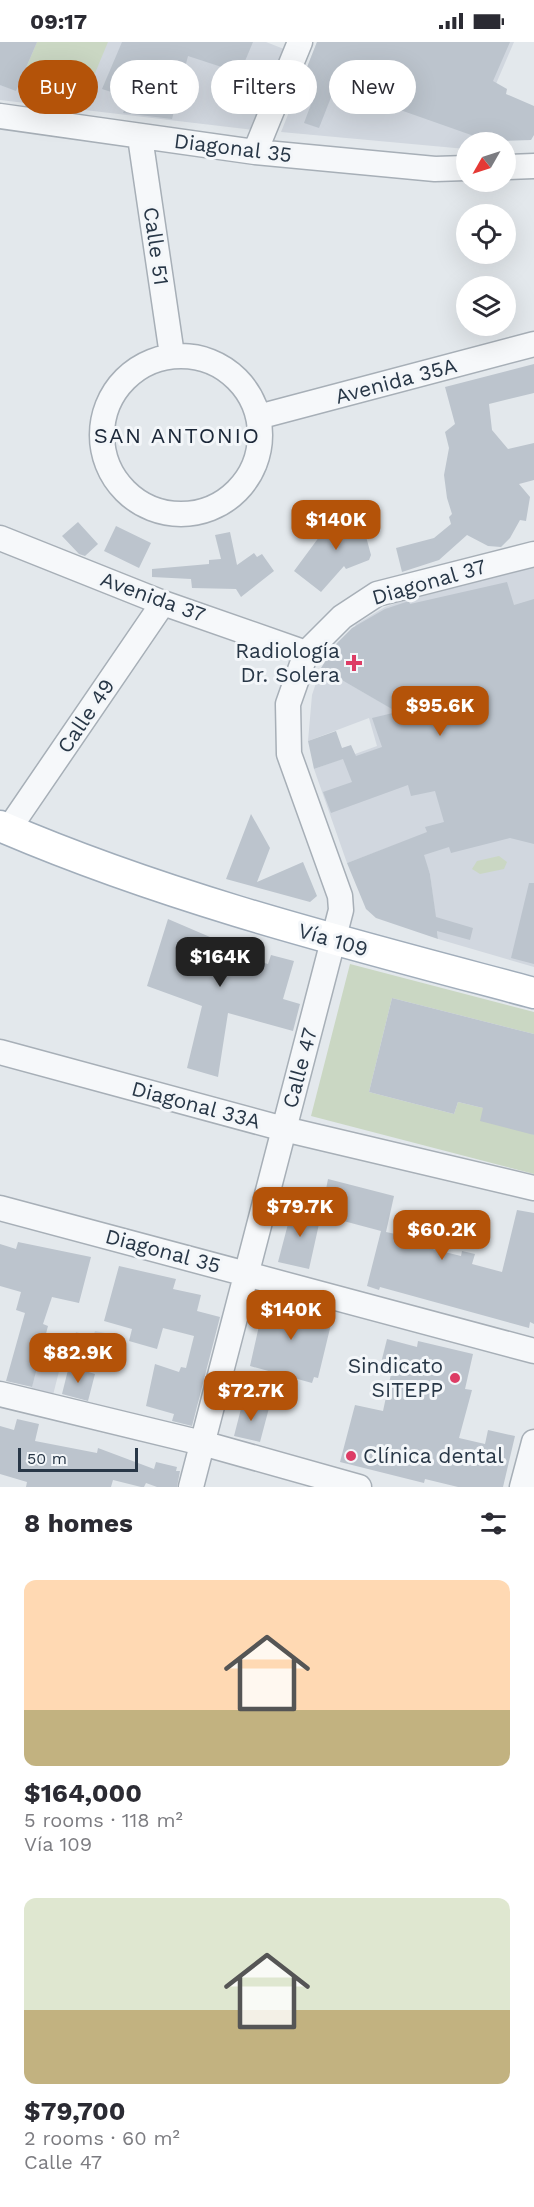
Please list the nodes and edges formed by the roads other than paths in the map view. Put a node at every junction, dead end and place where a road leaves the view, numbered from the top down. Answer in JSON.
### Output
{"nodes":[{"id":1,"x":300,"y":42,"type":"edge"},
{"id":2,"x":0,"y":116,"type":"edge"},
{"id":3,"x":140,"y":137,"type":"junction"},
{"id":4,"x":255,"y":152,"type":"junction"},
{"id":5,"x":534,"y":166,"type":"edge"},
{"id":6,"x":516,"y":167,"type":"edge"},
{"id":7,"x":456,"y":168,"type":"edge"},
{"id":8,"x":534,"y":344,"type":"edge"},
{"id":9,"x":172,"y":355,"type":"junction"},
{"id":10,"x":258,"y":417,"type":"junction"},
{"id":11,"x":0,"y":538,"type":"edge"},
{"id":12,"x":534,"y":554,"type":"edge"},
{"id":13,"x":163,"y":603,"type":"junction"},
{"id":14,"x":306,"y":652,"type":"junction"},
{"id":15,"x":4,"y":828,"type":"edge"},
{"id":16,"x":334,"y":941,"type":"junction"},
{"id":17,"x":534,"y":993,"type":"edge"},
{"id":18,"x":0,"y":1052,"type":"edge"},
{"id":19,"x":284,"y":1129,"type":"junction"},
{"id":20,"x":534,"y":1188,"type":"edge"},
{"id":21,"x":0,"y":1208,"type":"edge"},
{"id":22,"x":247,"y":1273,"type":"junction"},
{"id":23,"x":534,"y":1351,"type":"edge"},
{"id":24,"x":0,"y":1394,"type":"edge"},
{"id":25,"x":534,"y":1442,"type":"edge"},
{"id":26,"x":202,"y":1443,"type":"junction"},
{"id":27,"x":191,"y":1487,"type":"edge"},
{"id":28,"x":359,"y":1487,"type":"edge"},
{"id":29,"x":522,"y":1487,"type":"edge"}],
"edges":[{"from":1,"to":4,"type":"street"},
{"from":2,"to":3,"type":"street","name":"Diagonal 35"},
{"from":3,"to":4,"type":"street","name":"Diagonal 35"},
{"from":3,"to":9,"type":"street","name":"Calle 51"},
{"from":4,"to":7,"type":"street","name":"Diagonal 35"},
{"from":5,"to":6,"type":"street"},
{"from":8,"to":10,"type":"street","name":"Avenida 35A"},
{"from":9,"to":10,"type":"street"},
{"from":9,"to":10,"type":"street"},
{"from":11,"to":13,"type":"street","name":"Avenida 37"},
{"from":12,"to":14,"type":"street","name":"Diagonal 37"},
{"from":13,"to":14,"type":"street","name":"Avenida 37"},
{"from":13,"to":15,"type":"street","name":"Calle 49"},
{"from":14,"to":16,"type":"street","name":"Calle 47"},
{"from":15,"to":16,"type":"main road","name":"Vía 109"},
{"from":16,"to":17,"type":"main road","name":"Vía 109"},
{"from":16,"to":19,"type":"street","name":"Calle 47"},
{"from":18,"to":19,"type":"street","name":"Diagonal 33A"},
{"from":19,"to":20,"type":"street","name":"Diagonal 33A"},
{"from":19,"to":22,"type":"street","name":"Calle 47"},
{"from":21,"to":22,"type":"street","name":"Diagonal 35"},
{"from":22,"to":23,"type":"street","name":"Diagonal 35"},
{"from":22,"to":26,"type":"street","name":"Calle 47"},
{"from":24,"to":26,"type":"street"},
{"from":25,"to":29,"type":"street"},
{"from":26,"to":27,"type":"street","name":"Calle 47"},
{"from":26,"to":28,"type":"street"}]}
